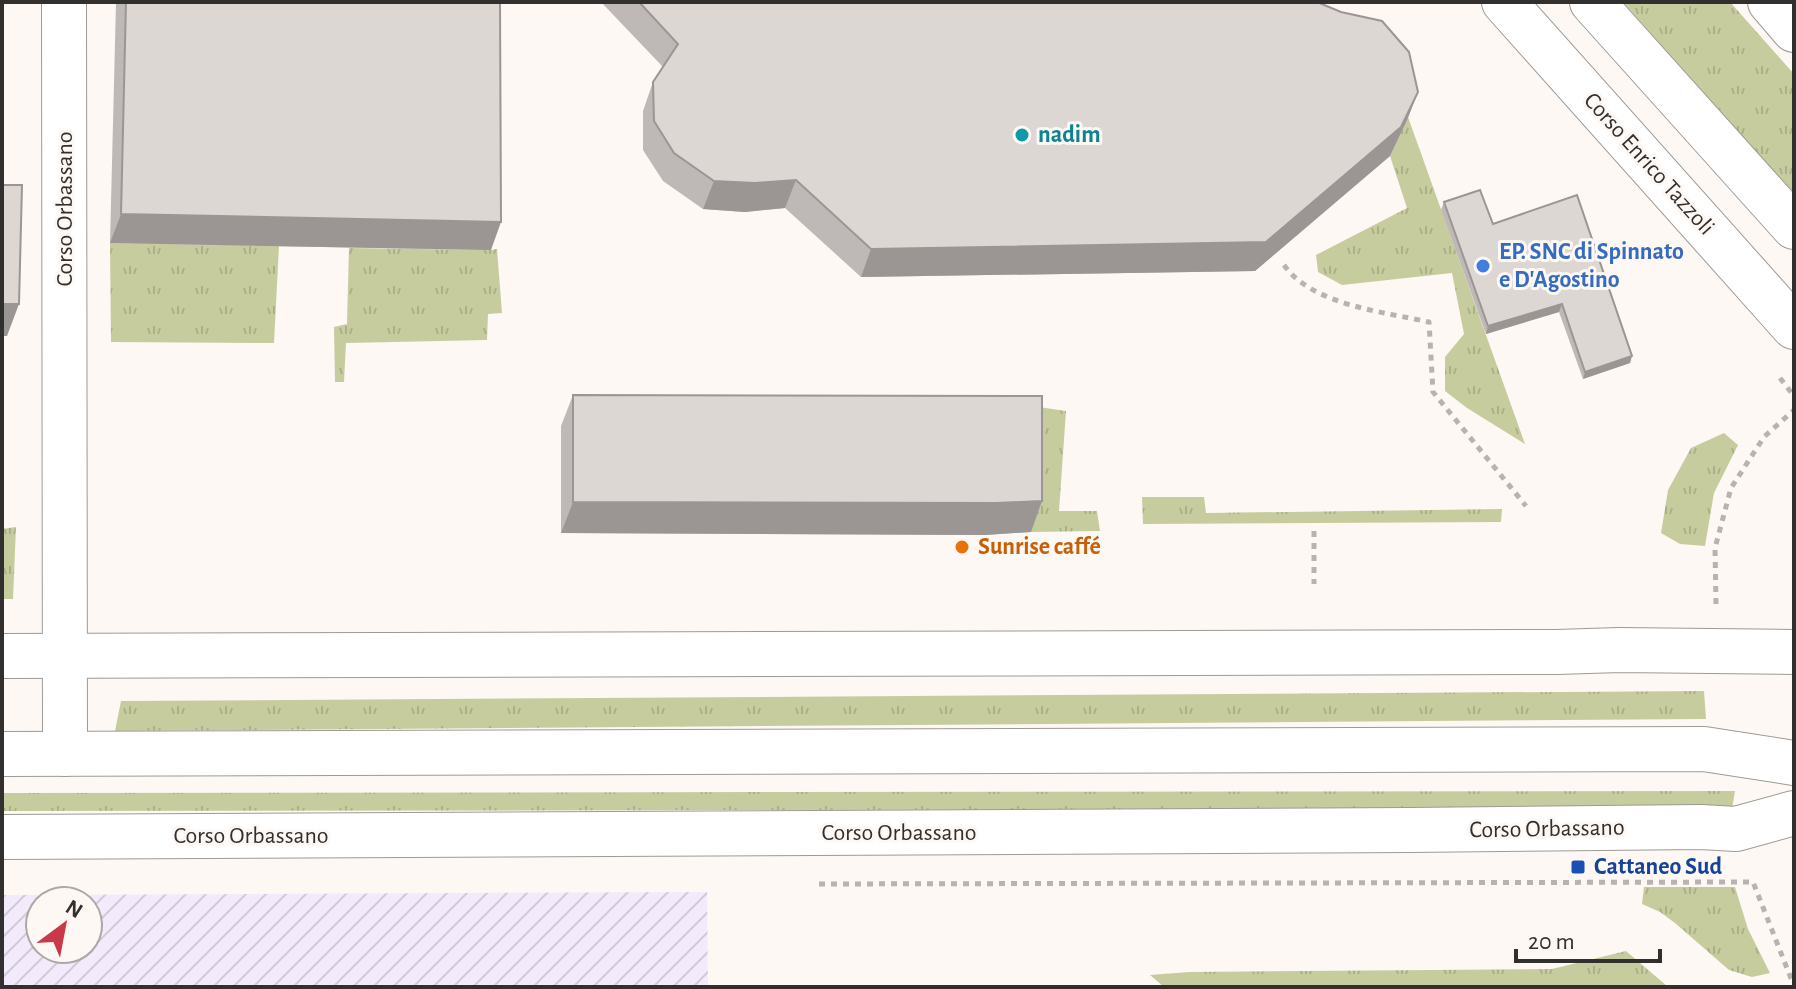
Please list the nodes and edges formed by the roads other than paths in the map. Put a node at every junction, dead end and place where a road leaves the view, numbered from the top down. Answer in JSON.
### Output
{"nodes":[{"id":1,"x":64,"y":2,"type":"edge"},
{"id":2,"x":1504,"y":2,"type":"edge"},
{"id":3,"x":1592,"y":2,"type":"edge"},
{"id":4,"x":1770,"y":2,"type":"edge"},
{"id":5,"x":1794,"y":30,"type":"edge"},
{"id":6,"x":1794,"y":227,"type":"edge"},
{"id":7,"x":1794,"y":327,"type":"edge"},
{"id":8,"x":1794,"y":652,"type":"edge"},
{"id":9,"x":2,"y":656,"type":"edge"},
{"id":10,"x":64,"y":656,"type":"junction"},
{"id":11,"x":2,"y":754,"type":"edge"},
{"id":12,"x":65,"y":754,"type":"junction"},
{"id":13,"x":1794,"y":763,"type":"edge"},
{"id":14,"x":1794,"y":813,"type":"edge"},
{"id":15,"x":2,"y":837,"type":"edge"}],
"edges":[{"from":1,"to":10,"type":"main road","name":"Corso Orbassano"},
{"from":2,"to":7,"type":"main road","name":"Corso Enrico Tazzoli"},
{"from":3,"to":6,"type":"main road"},
{"from":4,"to":5,"type":"main road"},
{"from":8,"to":10,"type":"main road"},
{"from":9,"to":10,"type":"main road"},
{"from":10,"to":12,"type":"main road","name":"Corso Orbassano"},
{"from":11,"to":12,"type":"main road"},
{"from":12,"to":13,"type":"main road"},
{"from":14,"to":15,"type":"main road","name":"Corso Orbassano"}]}
